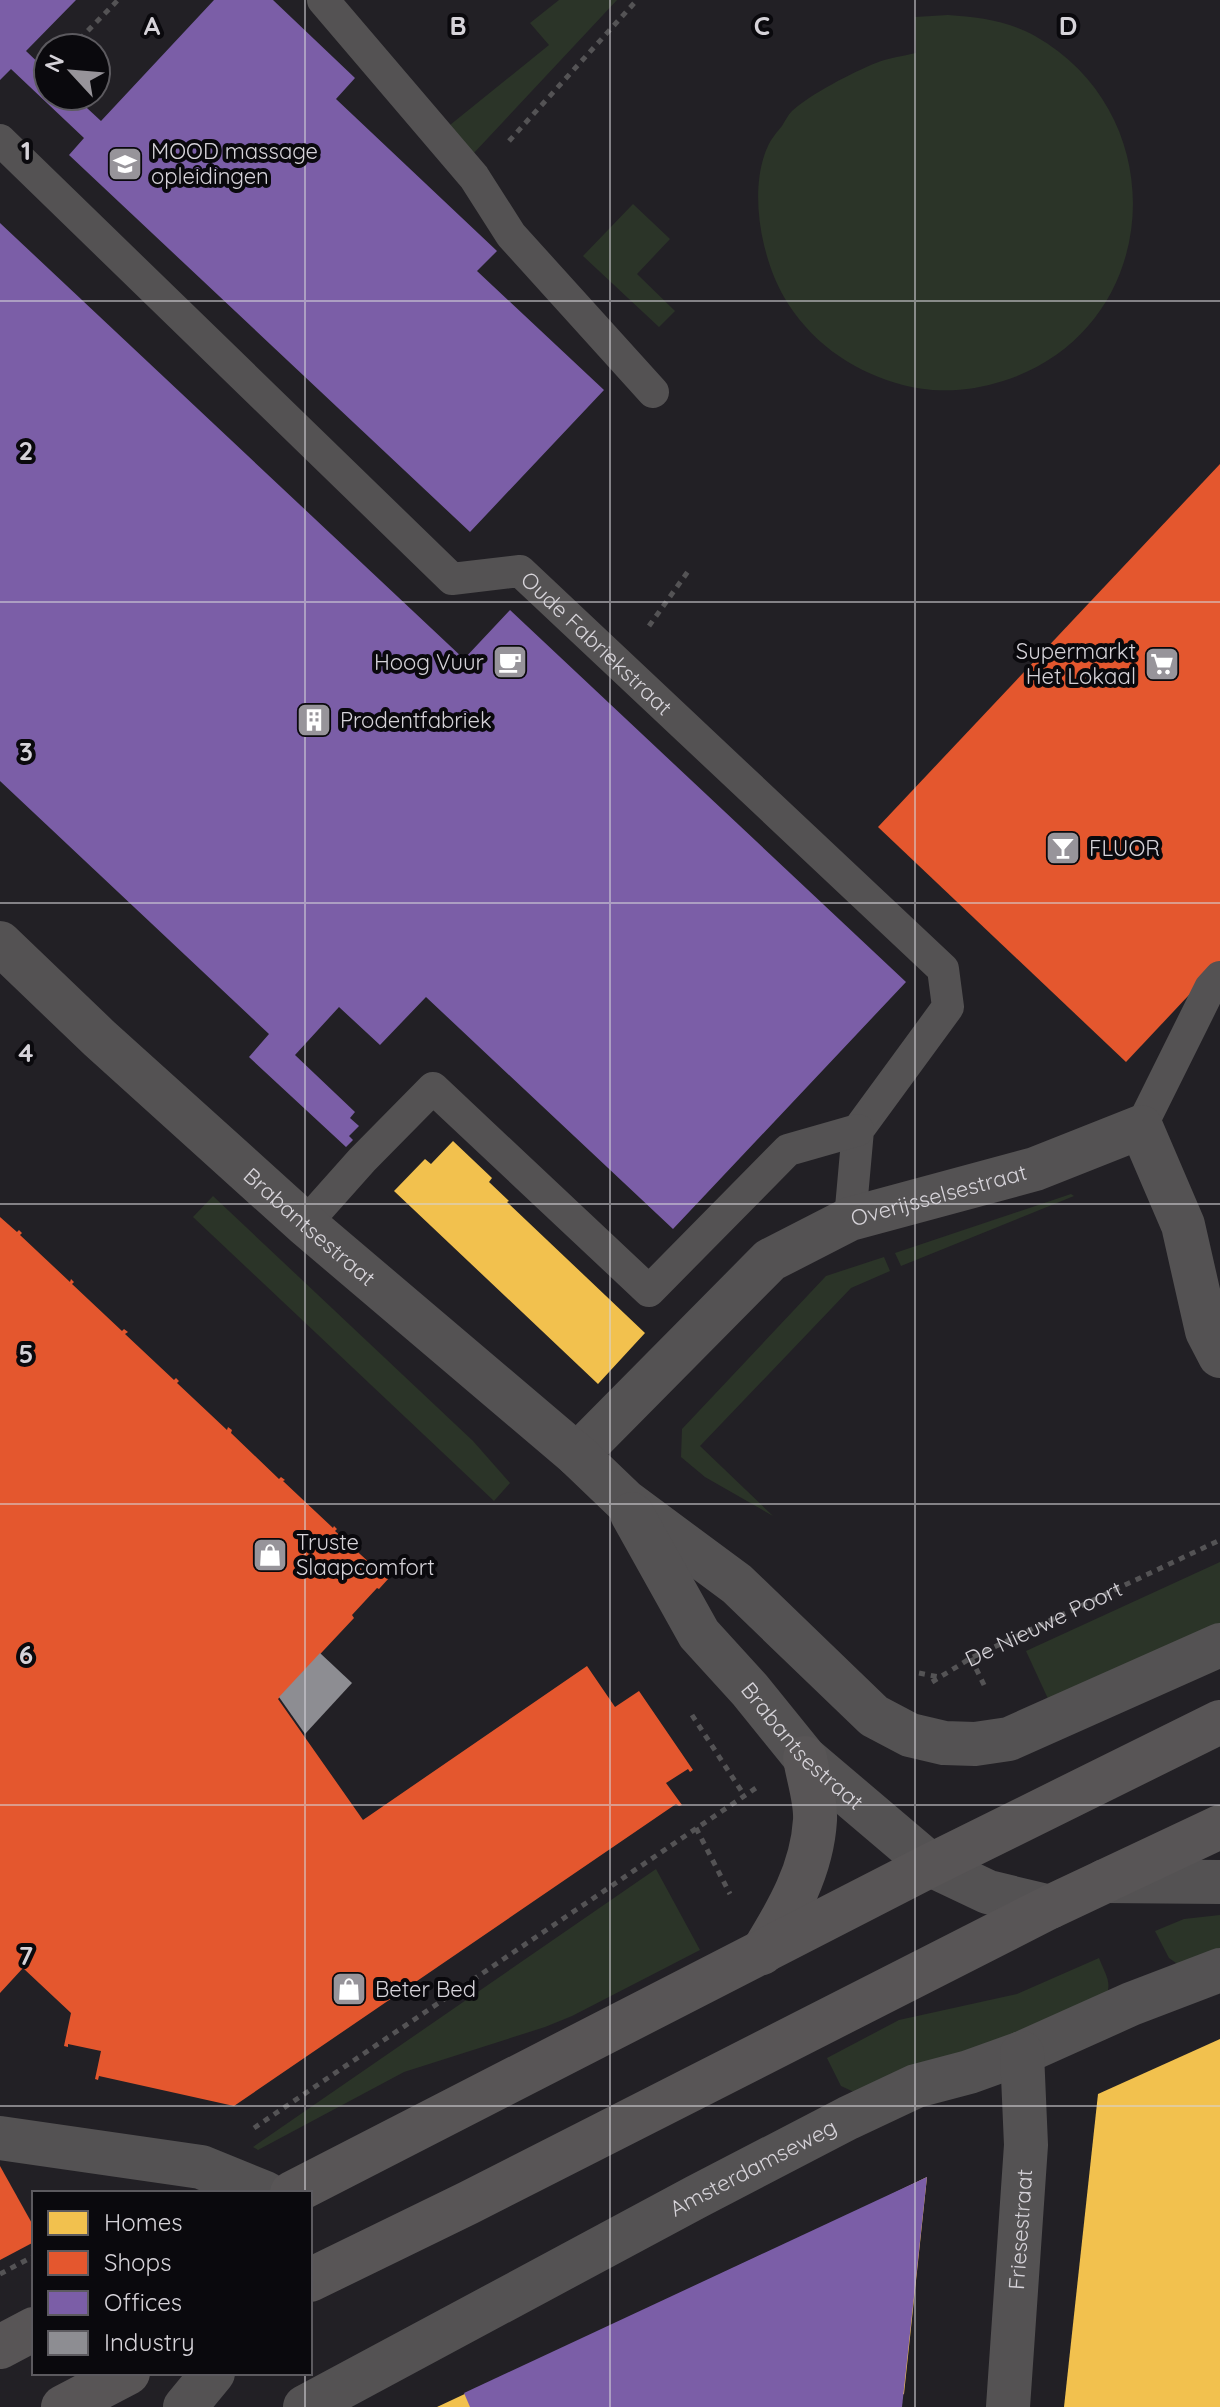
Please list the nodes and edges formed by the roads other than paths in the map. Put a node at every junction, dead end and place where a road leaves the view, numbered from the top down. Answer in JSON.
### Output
{"nodes":[{"id":1,"x":323,"y":0,"type":"edge"},
{"id":2,"x":0,"y":140,"type":"edge"},
{"id":3,"x":653,"y":392,"type":"dead end"},
{"id":4,"x":0,"y":943,"type":"edge"},
{"id":5,"x":1220,"y":977,"type":"edge"},
{"id":6,"x":1141,"y":1127,"type":"junction"},
{"id":7,"x":858,"y":1130,"type":"junction"},
{"id":8,"x":850,"y":1219,"type":"junction"},
{"id":9,"x":305,"y":1224,"type":"junction"},
{"id":10,"x":1213,"y":1344,"type":"edge"},
{"id":11,"x":577,"y":1455,"type":"junction"},
{"id":12,"x":625,"y":1501,"type":"junction"},
{"id":13,"x":1220,"y":1645,"type":"edge"},
{"id":14,"x":1220,"y":1722,"type":"edge"},
{"id":15,"x":805,"y":1758,"type":"junction"},
{"id":16,"x":1220,"y":1827,"type":"edge"},
{"id":17,"x":931,"y":1865,"type":"junction"},
{"id":18,"x":1105,"y":1881,"type":"junction"},
{"id":19,"x":1220,"y":1882,"type":"edge"},
{"id":20,"x":1050,"y":1907,"type":"junction"},
{"id":21,"x":762,"y":1953,"type":"junction"},
{"id":22,"x":1220,"y":1970,"type":"edge"},
{"id":23,"x":1022,"y":2053,"type":"junction"},
{"id":24,"x":0,"y":2138,"type":"edge"},
{"id":25,"x":260,"y":2191,"type":"edge"},
{"id":26,"x":296,"y":2191,"type":"edge"},
{"id":27,"x":312,"y":2279,"type":"edge"},
{"id":28,"x":32,"y":2330,"type":"edge"},
{"id":29,"x":0,"y":2347,"type":"edge"},
{"id":30,"x":124,"y":2375,"type":"edge"},
{"id":31,"x":211,"y":2375,"type":"edge"},
{"id":32,"x":317,"y":2404,"type":"edge"},
{"id":33,"x":63,"y":2407,"type":"edge"},
{"id":34,"x":185,"y":2407,"type":"edge"},
{"id":35,"x":1008,"y":2407,"type":"edge"}],
"edges":[{"from":1,"to":3,"type":"lane"},
{"from":2,"to":7,"type":"lane","name":"Oude Fabriekstraat"},
{"from":4,"to":9,"type":"street","name":"Brabantsestraat"},
{"from":5,"to":6,"type":"lane"},
{"from":6,"to":8,"type":"street","name":"Overijsselsestraat"},
{"from":6,"to":10,"type":"street"},
{"from":7,"to":8,"type":"lane"},
{"from":7,"to":9,"type":"lane"},
{"from":8,"to":11,"type":"street","name":"Overijsselsestraat"},
{"from":9,"to":11,"type":"street","name":"Brabantsestraat"},
{"from":11,"to":12,"type":"street","name":"Brabantsestraat"},
{"from":12,"to":13,"type":"street","name":"Brabantsestraat"},
{"from":12,"to":15,"type":"street","name":"Brabantsestraat"},
{"from":14,"to":17,"type":"main road"},
{"from":15,"to":17,"type":"street","name":"Brabantsestraat"},
{"from":15,"to":21,"type":"main road"},
{"from":16,"to":18,"type":"main road"},
{"from":17,"to":20,"type":"street","name":"Brabantsestraat"},
{"from":17,"to":21,"type":"main road"},
{"from":18,"to":19,"type":"street"},
{"from":18,"to":20,"type":"main road"},
{"from":20,"to":27,"type":"main road"},
{"from":21,"to":26,"type":"main road"},
{"from":22,"to":23,"type":"street","name":"Amsterdamseweg"},
{"from":23,"to":32,"type":"street","name":"Amsterdamseweg"},
{"from":23,"to":35,"type":"street","name":"Friesestraat"},
{"from":24,"to":25,"type":"street"},
{"from":28,"to":29,"type":"main road"},
{"from":30,"to":33,"type":"main road"},
{"from":31,"to":34,"type":"street"}]}
